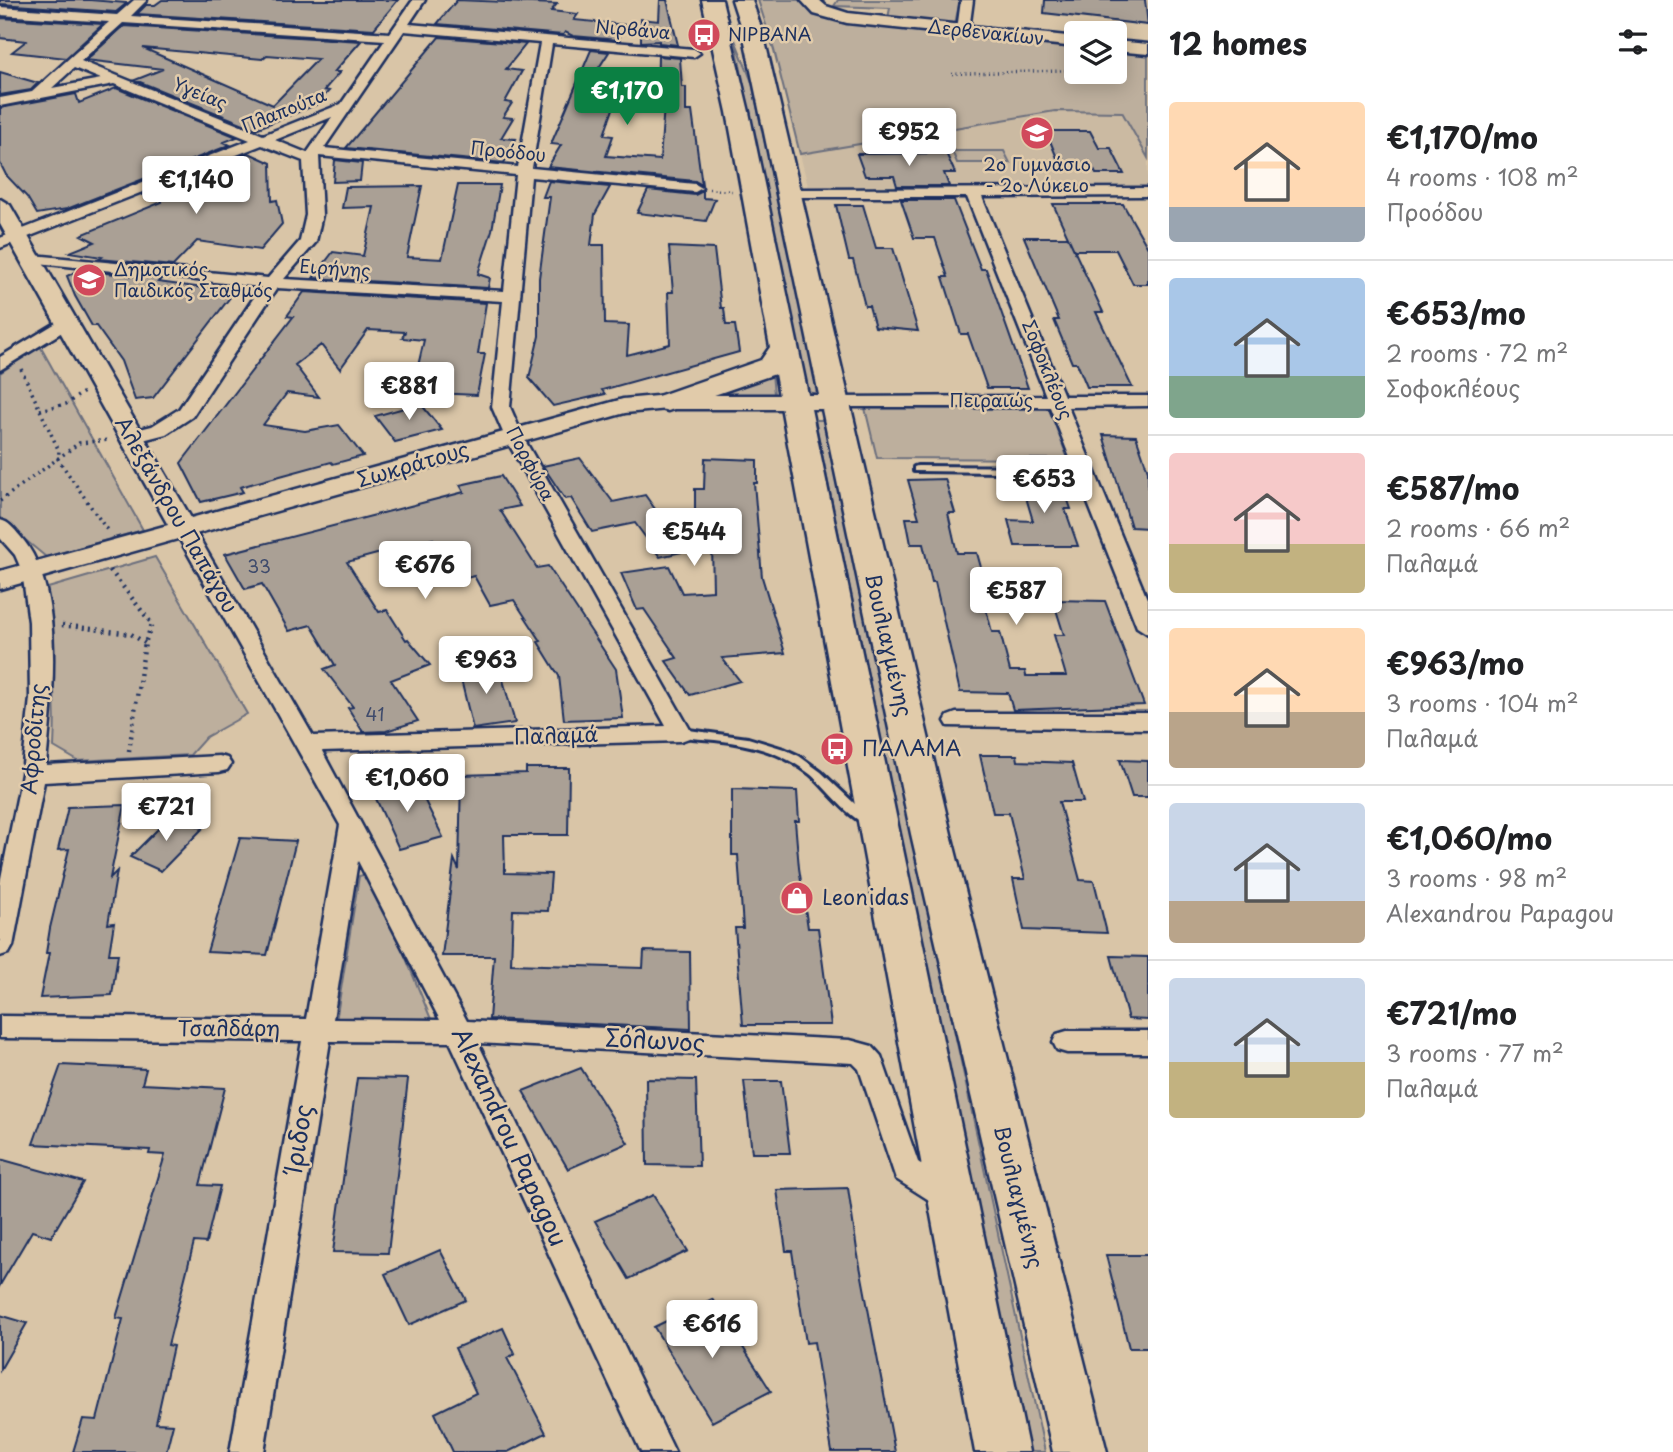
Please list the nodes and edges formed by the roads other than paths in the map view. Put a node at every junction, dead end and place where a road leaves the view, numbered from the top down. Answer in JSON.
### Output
{"nodes":[{"id":1,"x":141,"y":0,"type":"edge"},
{"id":2,"x":419,"y":0,"type":"edge"},
{"id":3,"x":712,"y":0,"type":"edge"},
{"id":4,"x":742,"y":0,"type":"edge"},
{"id":5,"x":967,"y":0,"type":"edge"},
{"id":6,"x":814,"y":2,"type":"edge"},
{"id":7,"x":0,"y":11,"type":"edge"},
{"id":8,"x":120,"y":19,"type":"junction"},
{"id":9,"x":963,"y":30,"type":"junction"},
{"id":10,"x":397,"y":32,"type":"junction"},
{"id":11,"x":547,"y":39,"type":"junction"},
{"id":12,"x":1064,"y":41,"type":"edge"},
{"id":13,"x":1127,"y":47,"type":"edge"},
{"id":14,"x":1148,"y":49,"type":"edge"},
{"id":15,"x":694,"y":53,"type":"dead end"},
{"id":16,"x":74,"y":64,"type":"junction"},
{"id":17,"x":114,"y":80,"type":"junction"},
{"id":18,"x":36,"y":95,"type":"junction"},
{"id":19,"x":0,"y":102,"type":"edge"},
{"id":20,"x":348,"y":106,"type":"junction"},
{"id":21,"x":264,"y":141,"type":"junction"},
{"id":22,"x":313,"y":156,"type":"junction"},
{"id":23,"x":524,"y":173,"type":"junction"},
{"id":24,"x":695,"y":188,"type":"road end"},
{"id":25,"x":1144,"y":192,"type":"edge"},
{"id":26,"x":788,"y":193,"type":"junction"},
{"id":27,"x":973,"y":193,"type":"junction"},
{"id":28,"x":0,"y":205,"type":"edge"},
{"id":29,"x":1148,"y":207,"type":"edge"},
{"id":30,"x":16,"y":245,"type":"edge"},
{"id":31,"x":272,"y":283,"type":"junction"},
{"id":32,"x":514,"y":297,"type":"junction"},
{"id":33,"x":66,"y":322,"type":"junction"},
{"id":34,"x":785,"y":347,"type":"junction"},
{"id":35,"x":7,"y":360,"type":"edge"},
{"id":36,"x":1059,"y":401,"type":"junction"},
{"id":37,"x":1148,"y":401,"type":"edge"},
{"id":38,"x":668,"y":402,"type":"junction"},
{"id":39,"x":796,"y":402,"type":"junction"},
{"id":40,"x":834,"y":402,"type":"junction"},
{"id":41,"x":131,"y":437,"type":"junction"},
{"id":42,"x":514,"y":437,"type":"junction"},
{"id":43,"x":918,"y":469,"type":"dead end"},
{"id":44,"x":1086,"y":470,"type":"junction"},
{"id":45,"x":0,"y":526,"type":"edge"},
{"id":46,"x":184,"y":529,"type":"junction"},
{"id":47,"x":32,"y":571,"type":"junction"},
{"id":48,"x":0,"y":580,"type":"edge"},
{"id":49,"x":1148,"y":627,"type":"edge"},
{"id":50,"x":956,"y":722,"type":"dead end"},
{"id":51,"x":1148,"y":722,"type":"edge"},
{"id":52,"x":681,"y":733,"type":"junction"},
{"id":53,"x":306,"y":744,"type":"junction"},
{"id":54,"x":219,"y":764,"type":"dead end"},
{"id":55,"x":34,"y":774,"type":"junction"},
{"id":56,"x":352,"y":825,"type":"junction"},
{"id":57,"x":880,"y":830,"type":"junction"},
{"id":58,"x":0,"y":946,"type":"edge"},
{"id":59,"x":0,"y":1027,"type":"edge"},
{"id":60,"x":318,"y":1030,"type":"junction"},
{"id":61,"x":459,"y":1031,"type":"junction"},
{"id":62,"x":1067,"y":1042,"type":"dead end"},
{"id":63,"x":1148,"y":1042,"type":"edge"},
{"id":64,"x":953,"y":1203,"type":"junction"},
{"id":65,"x":247,"y":1452,"type":"edge"},
{"id":66,"x":658,"y":1452,"type":"edge"},
{"id":67,"x":1002,"y":1452,"type":"edge"},
{"id":68,"x":1080,"y":1452,"type":"edge"}],
"edges":[{"from":1,"to":8,"type":"street"},
{"from":2,"to":10,"type":"street"},
{"from":3,"to":34,"type":"main road","name":"Βουλιαγμένης"},
{"from":4,"to":26,"type":"main road","name":"Βουλιαγμένης"},
{"from":5,"to":9,"type":"street"},
{"from":6,"to":9,"type":"street","name":"Δερβενακίων"},
{"from":7,"to":8,"type":"street","name":"Νιρβάνα"},
{"from":8,"to":10,"type":"street","name":"Νιρβάνα"},
{"from":8,"to":16,"type":"street"},
{"from":9,"to":12,"type":"street","name":"Δερβενακίων"},
{"from":10,"to":11,"type":"street","name":"Νιρβάνα"},
{"from":10,"to":20,"type":"street"},
{"from":11,"to":15,"type":"street","name":"Νιρβάνα"},
{"from":11,"to":23,"type":"street","name":"Πορφύρα"},
{"from":13,"to":14,"type":"street"},
{"from":16,"to":17,"type":"street","name":"Υγείας"},
{"from":16,"to":18,"type":"street"},
{"from":17,"to":18,"type":"street"},
{"from":17,"to":21,"type":"street","name":"Υγείας"},
{"from":18,"to":19,"type":"street"},
{"from":20,"to":21,"type":"street","name":"Πλαπούτα"},
{"from":20,"to":22,"type":"street"},
{"from":21,"to":22,"type":"street","name":"Υγείας"},
{"from":21,"to":30,"type":"street","name":"Πλαπούτα"},
{"from":22,"to":23,"type":"street","name":"Προόδου"},
{"from":22,"to":31,"type":"street"},
{"from":23,"to":24,"type":"street","name":"Προόδου"},
{"from":23,"to":32,"type":"street","name":"Πορφύρα"},
{"from":25,"to":27,"type":"street"},
{"from":25,"to":29,"type":"street"},
{"from":26,"to":27,"type":"street"},
{"from":26,"to":40,"type":"main road","name":"Βουλιαγμένης"},
{"from":27,"to":36,"type":"street","name":"Σοφοκλέους"},
{"from":28,"to":30,"type":"street","name":"Αλεξάνδρου Παπάγου"},
{"from":30,"to":31,"type":"street","name":"Ειρήνης"},
{"from":30,"to":33,"type":"street","name":"Αλεξάνδρου Παπάγου"},
{"from":31,"to":32,"type":"street","name":"Ειρήνης"},
{"from":31,"to":41,"type":"street"},
{"from":32,"to":42,"type":"street","name":"Πορφύρα"},
{"from":33,"to":35,"type":"street"},
{"from":33,"to":41,"type":"street","name":"Αλεξάνδρου Παπάγου"},
{"from":34,"to":38,"type":"main road"},
{"from":34,"to":39,"type":"main road","name":"Βουλιαγμένης"},
{"from":36,"to":37,"type":"street","name":"Πειραιώς"},
{"from":36,"to":40,"type":"street","name":"Πειραιώς"},
{"from":36,"to":44,"type":"street","name":"Σοφοκλέους"},
{"from":38,"to":39,"type":"street","name":"Σωκράτους"},
{"from":38,"to":42,"type":"street","name":"Σωκράτους"},
{"from":39,"to":40,"type":"street","name":"Σωκράτους"},
{"from":39,"to":57,"type":"main road","name":"Βουλιαγμένης"},
{"from":40,"to":68,"type":"main road","name":"Βουλιαγμένης"},
{"from":41,"to":46,"type":"street","name":"Αλεξάνδρου Παπάγου"},
{"from":42,"to":46,"type":"street","name":"Σωκράτους"},
{"from":42,"to":52,"type":"street","name":"Πορφύρα"},
{"from":43,"to":44,"type":"lane"},
{"from":44,"to":49,"type":"street","name":"Σοφοκλέους"},
{"from":45,"to":47,"type":"street"},
{"from":46,"to":47,"type":"street","name":"Σωκράτους"},
{"from":46,"to":53,"type":"street","name":"Αλεξάνδρου Παπάγου"},
{"from":47,"to":48,"type":"street","name":"Σωκράτους"},
{"from":47,"to":55,"type":"street","name":"Αφροδίτης"},
{"from":50,"to":51,"type":"street"},
{"from":52,"to":53,"type":"street","name":"Παλαμά"},
{"from":52,"to":57,"type":"lane"},
{"from":53,"to":56,"type":"street","name":"Αλεξάνδρου Παπάγου"},
{"from":54,"to":55,"type":"street"},
{"from":55,"to":58,"type":"street","name":"Αφροδίτης"},
{"from":56,"to":60,"type":"street","name":"Ίριδος"},
{"from":56,"to":61,"type":"street","name":"Alexandrou Papagou"},
{"from":57,"to":64,"type":"main road","name":"Βουλιαγμένης"},
{"from":59,"to":60,"type":"street","name":"Τσαλδάρη"},
{"from":60,"to":61,"type":"street","name":"Τσαλδάρη"},
{"from":60,"to":65,"type":"street","name":"Ίριδος"},
{"from":61,"to":64,"type":"street","name":"Σόλωνος"},
{"from":61,"to":66,"type":"street","name":"Alexandrou Papagou"},
{"from":62,"to":63,"type":"street"},
{"from":64,"to":67,"type":"main road","name":"Βουλιαγμένης"}]}
